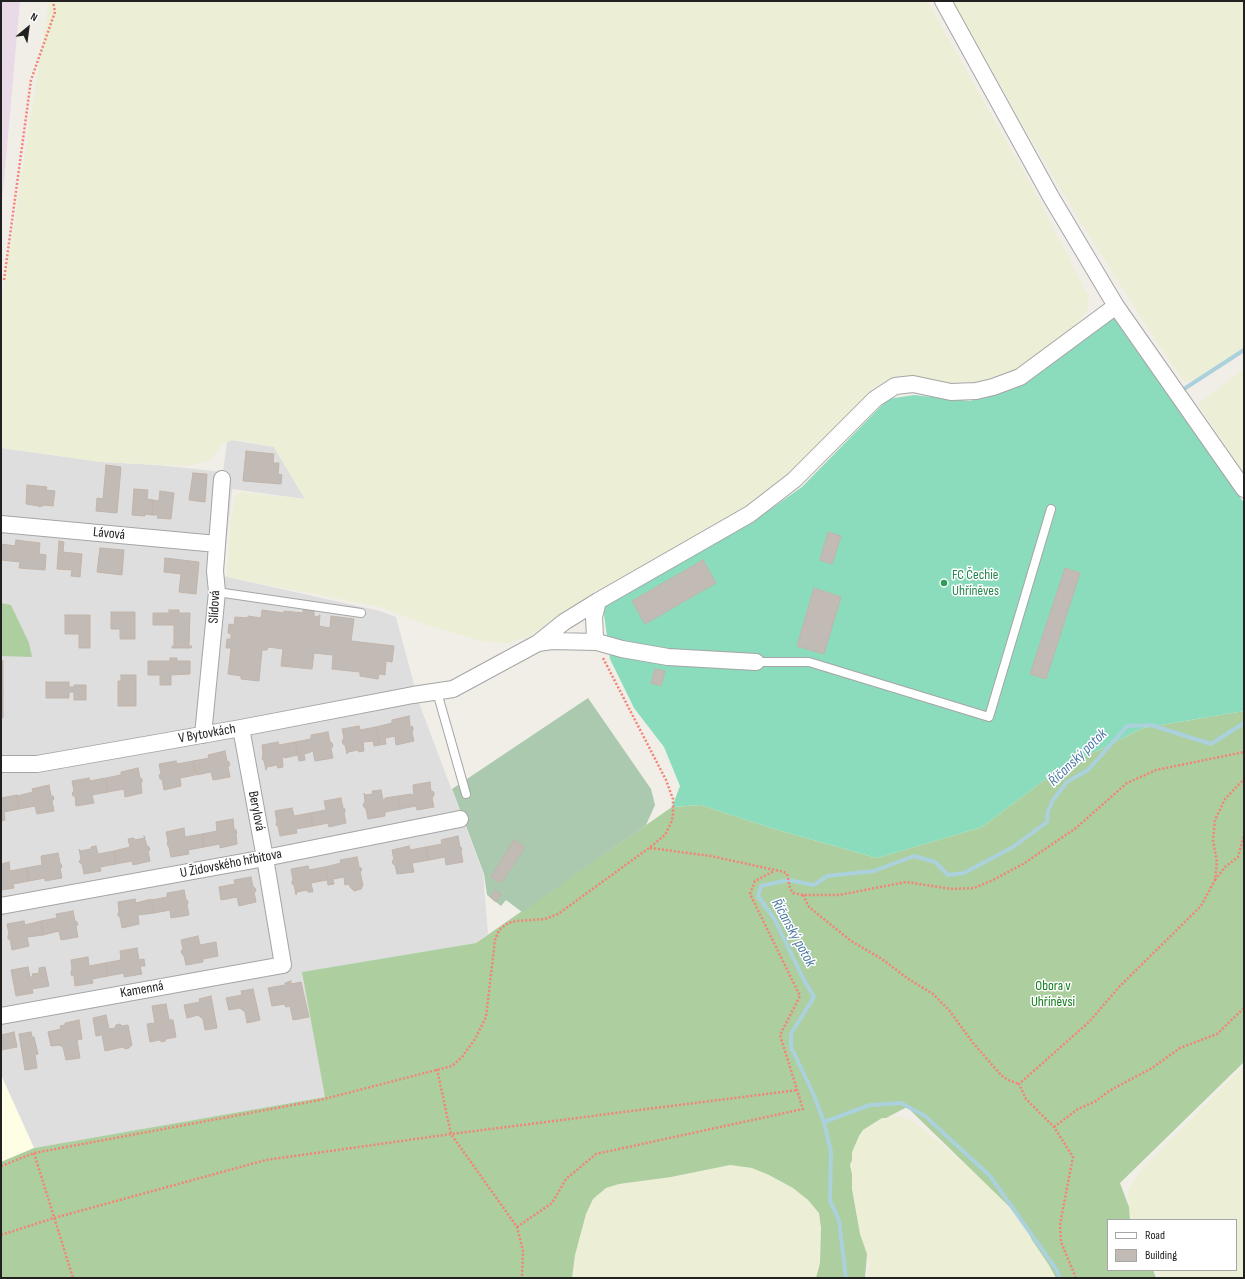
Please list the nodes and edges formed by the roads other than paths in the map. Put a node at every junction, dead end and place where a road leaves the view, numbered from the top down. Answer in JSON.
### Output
{"nodes":[{"id":1,"x":943,"y":1,"type":"edge"},
{"id":2,"x":1116,"y":306,"type":"junction"},
{"id":3,"x":222,"y":479,"type":"dead end"},
{"id":4,"x":1244,"y":488,"type":"edge"},
{"id":5,"x":1050,"y":509,"type":"dead end"},
{"id":6,"x":1,"y":524,"type":"edge"},
{"id":7,"x":217,"y":544,"type":"junction"},
{"id":8,"x":217,"y":592,"type":"junction"},
{"id":9,"x":598,"y":601,"type":"junction"},
{"id":10,"x":361,"y":613,"type":"dead end"},
{"id":11,"x":597,"y":642,"type":"junction"},
{"id":12,"x":538,"y":643,"type":"junction"},
{"id":13,"x":756,"y":662,"type":"joint"},
{"id":14,"x":437,"y":692,"type":"junction"},
{"id":15,"x":241,"y":728,"type":"junction"},
{"id":16,"x":203,"y":735,"type":"junction"},
{"id":17,"x":1,"y":764,"type":"edge"},
{"id":18,"x":466,"y":794,"type":"dead end"},
{"id":19,"x":460,"y":819,"type":"dead end"},
{"id":20,"x":265,"y":858,"type":"junction"},
{"id":21,"x":1,"y":906,"type":"edge"},
{"id":22,"x":283,"y":965,"type":"joint"},
{"id":23,"x":1,"y":1016,"type":"edge"}],
"edges":[{"from":1,"to":2,"type":"street"},
{"from":2,"to":4,"type":"street"},
{"from":2,"to":9,"type":"street"},
{"from":3,"to":7,"type":"street","name":"Slídová"},
{"from":5,"to":13,"type":"lane"},
{"from":6,"to":7,"type":"street","name":"Lávová"},
{"from":7,"to":8,"type":"street","name":"Slídová"},
{"from":8,"to":10,"type":"lane"},
{"from":8,"to":16,"type":"street","name":"Slídová"},
{"from":9,"to":11,"type":"street"},
{"from":9,"to":12,"type":"street"},
{"from":11,"to":12,"type":"street"},
{"from":11,"to":13,"type":"street"},
{"from":12,"to":14,"type":"street","name":"V Bytovkách"},
{"from":14,"to":15,"type":"street","name":"V Bytovkách"},
{"from":14,"to":18,"type":"lane"},
{"from":15,"to":16,"type":"street","name":"V Bytovkách"},
{"from":15,"to":20,"type":"street","name":"Berylová"},
{"from":16,"to":17,"type":"street","name":"V Bytovkách"},
{"from":19,"to":20,"type":"street","name":"U Židovského hřbitova"},
{"from":20,"to":21,"type":"street","name":"U Židovského hřbitova"},
{"from":20,"to":22,"type":"street","name":"Berylová"},
{"from":22,"to":23,"type":"street","name":"Kamenná"}]}
